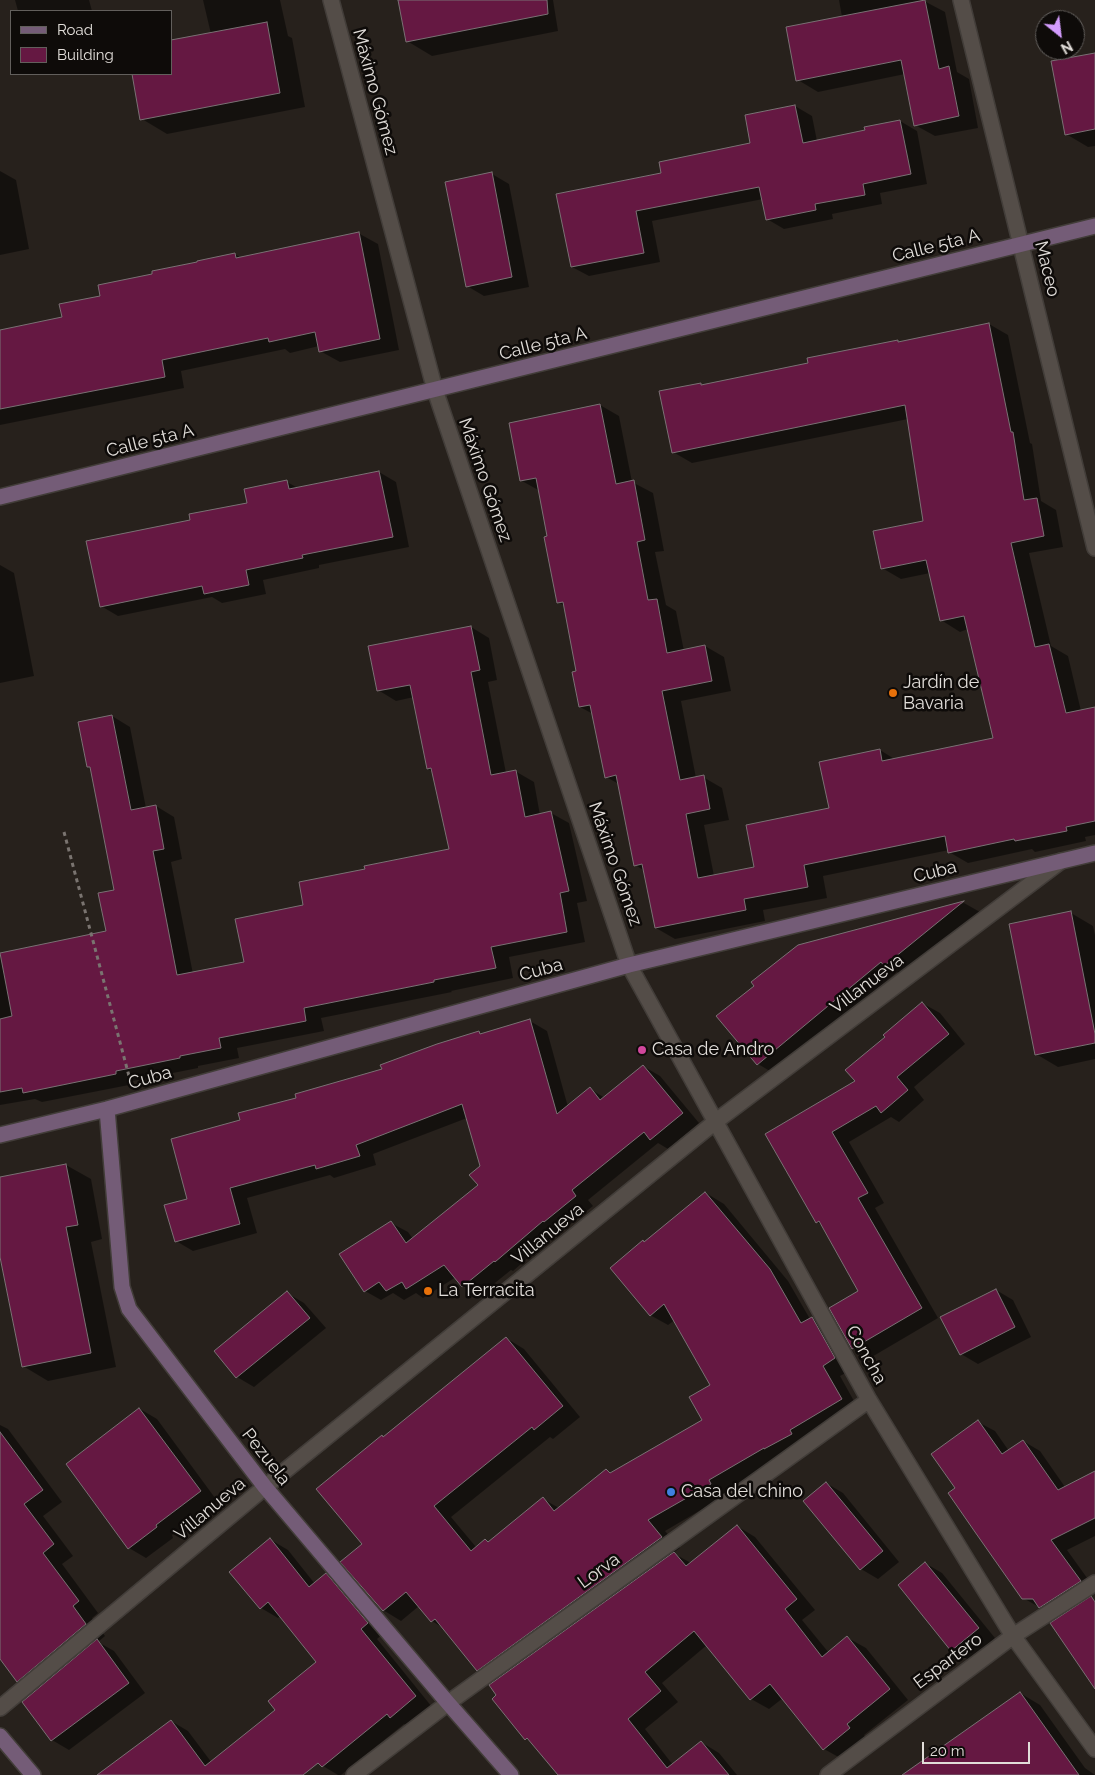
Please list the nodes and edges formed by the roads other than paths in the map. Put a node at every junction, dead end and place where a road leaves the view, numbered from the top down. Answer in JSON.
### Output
{"nodes":[{"id":1,"x":331,"y":0,"type":"edge"},
{"id":2,"x":961,"y":0,"type":"edge"},
{"id":3,"x":1095,"y":226,"type":"edge"},
{"id":4,"x":1022,"y":245,"type":"junction"},
{"id":5,"x":435,"y":390,"type":"junction"},
{"id":6,"x":0,"y":498,"type":"edge"},
{"id":7,"x":1095,"y":548,"type":"edge"},
{"id":8,"x":1095,"y":853,"type":"edge"},
{"id":9,"x":1061,"y":861,"type":"junction"},
{"id":10,"x":629,"y":965,"type":"junction"},
{"id":11,"x":107,"y":1109,"type":"junction"},
{"id":12,"x":715,"y":1122,"type":"junction"},
{"id":13,"x":0,"y":1135,"type":"edge"},
{"id":14,"x":869,"y":1400,"type":"junction"},
{"id":15,"x":265,"y":1487,"type":"junction"},
{"id":16,"x":1095,"y":1583,"type":"edge"},
{"id":17,"x":1013,"y":1636,"type":"junction"},
{"id":18,"x":448,"y":1703,"type":"junction"},
{"id":19,"x":0,"y":1708,"type":"edge"},
{"id":20,"x":0,"y":1736,"type":"edge"},
{"id":21,"x":1095,"y":1749,"type":"edge"},
{"id":22,"x":33,"y":1775,"type":"edge"},
{"id":23,"x":354,"y":1775,"type":"edge"},
{"id":24,"x":511,"y":1775,"type":"edge"},
{"id":25,"x":828,"y":1775,"type":"edge"}],
"edges":[{"from":1,"to":5,"type":"street","name":"Máximo Gómez"},
{"from":2,"to":4,"type":"street","name":"Maceo"},
{"from":3,"to":4,"type":"street","name":"Calle 5ta A"},
{"from":4,"to":5,"type":"street","name":"Calle 5ta A"},
{"from":4,"to":7,"type":"street","name":"Maceo"},
{"from":5,"to":6,"type":"street","name":"Calle 5ta A"},
{"from":5,"to":10,"type":"street","name":"Máximo Gómez"},
{"from":8,"to":9,"type":"street","name":"Cuba"},
{"from":9,"to":10,"type":"street","name":"Cuba"},
{"from":9,"to":12,"type":"street","name":"Villanueva"},
{"from":10,"to":11,"type":"street","name":"Cuba"},
{"from":10,"to":12,"type":"street","name":"Concha"},
{"from":11,"to":13,"type":"street","name":"Cuba"},
{"from":11,"to":15,"type":"street","name":"Pezuela"},
{"from":12,"to":14,"type":"street","name":"Concha"},
{"from":12,"to":15,"type":"street","name":"Villanueva"},
{"from":14,"to":17,"type":"street","name":"Concha"},
{"from":14,"to":18,"type":"street","name":"Lorva"},
{"from":15,"to":18,"type":"street","name":"Pezuela"},
{"from":15,"to":19,"type":"street","name":"Villanueva"},
{"from":16,"to":17,"type":"street","name":"Espartero"},
{"from":17,"to":21,"type":"street","name":"Concha"},
{"from":17,"to":25,"type":"street","name":"Espartero"},
{"from":18,"to":23,"type":"street","name":"Lorva"},
{"from":18,"to":24,"type":"street","name":"Pezuela"},
{"from":20,"to":22,"type":"street"}]}
